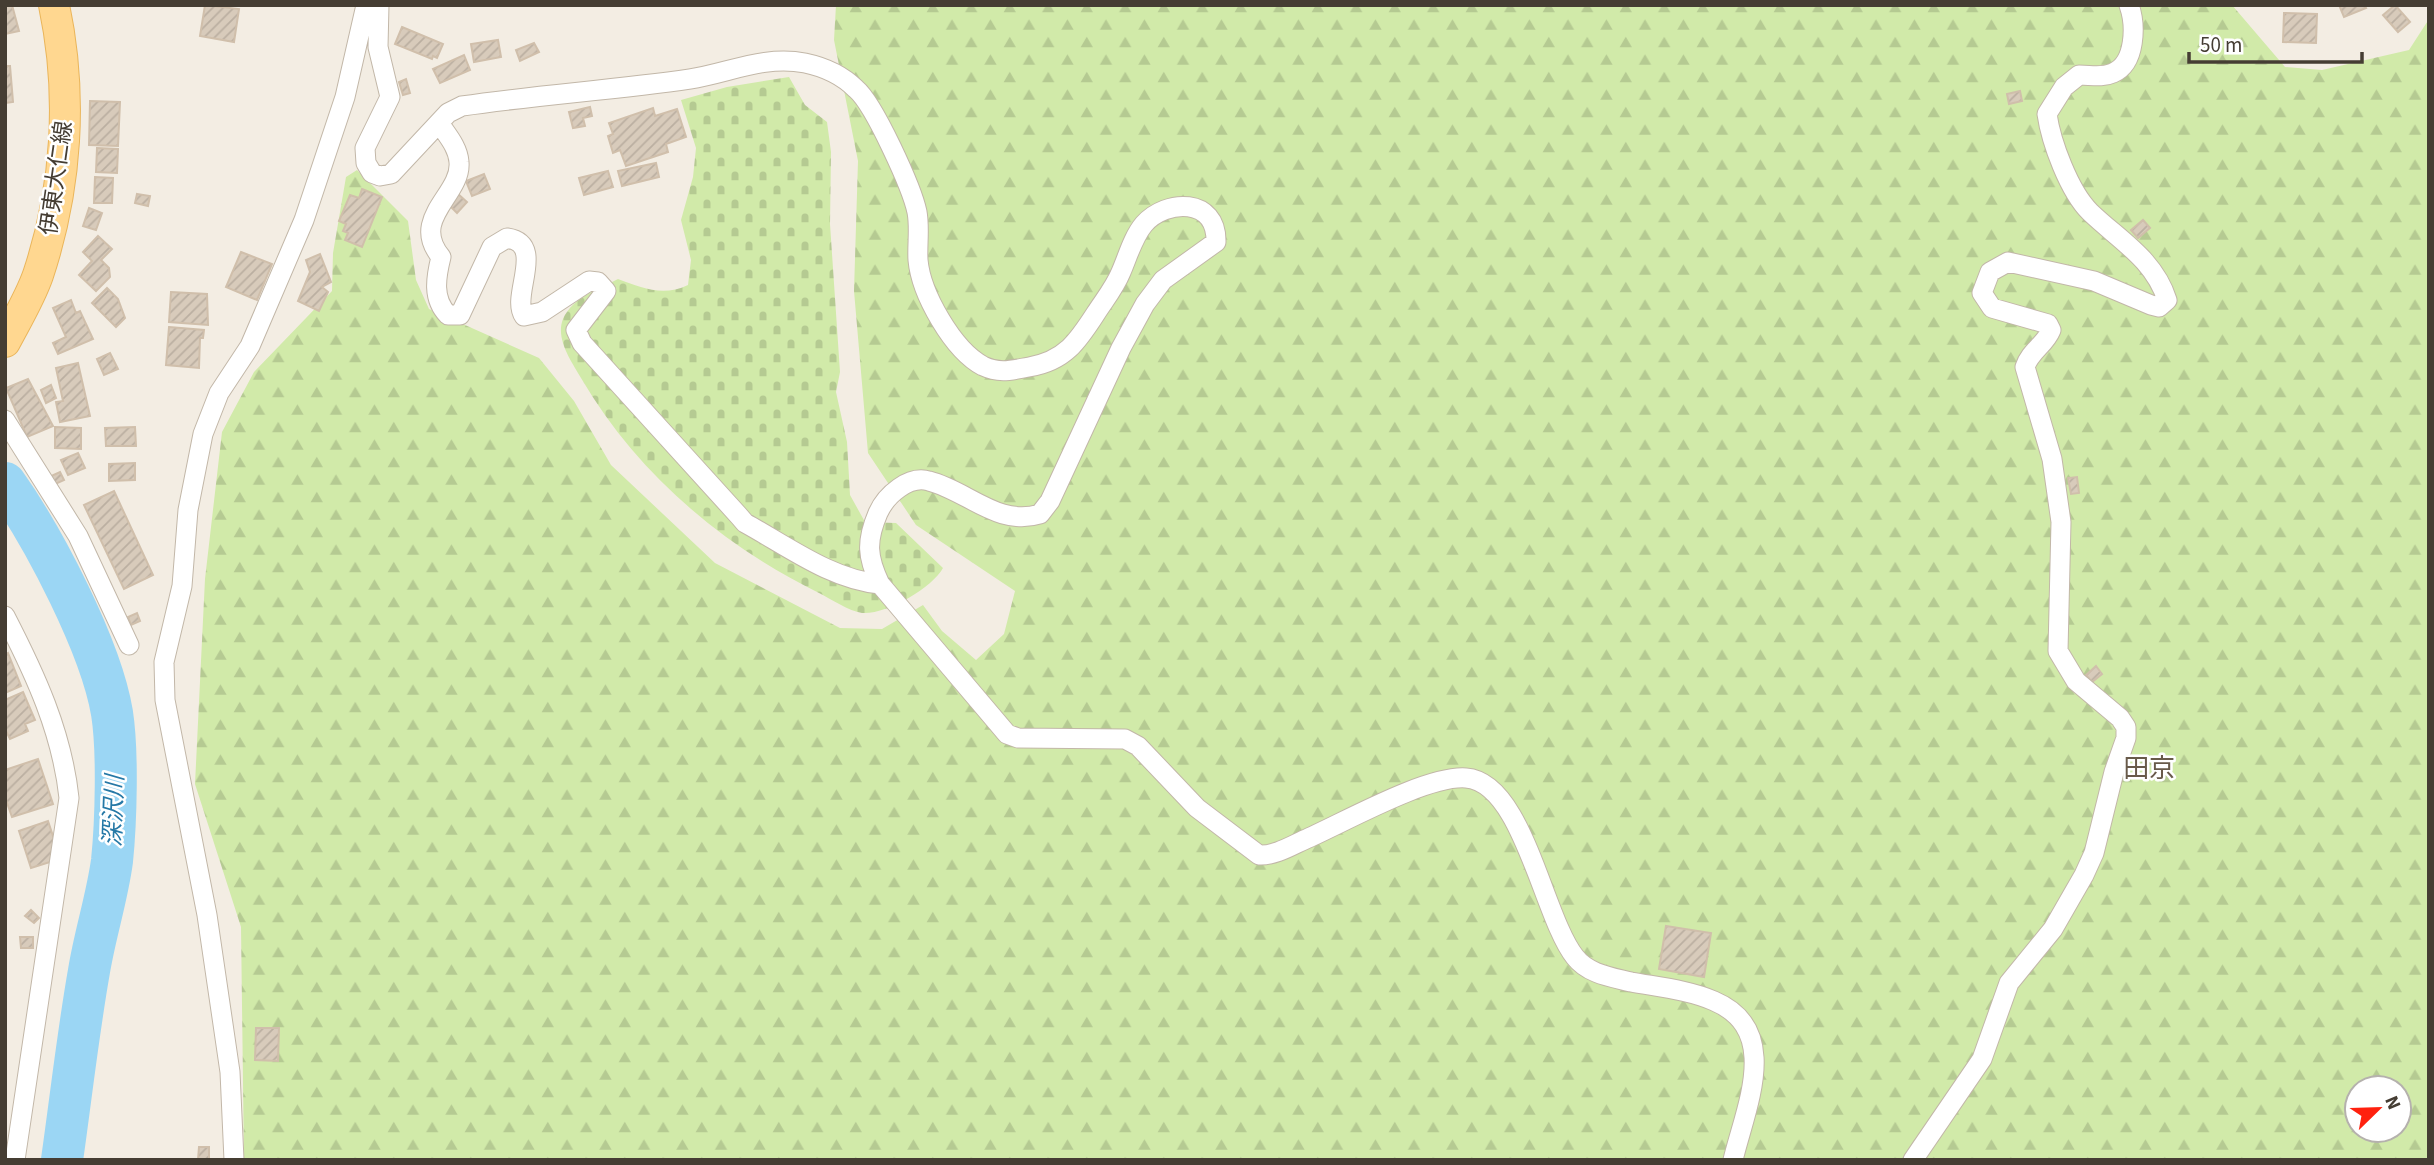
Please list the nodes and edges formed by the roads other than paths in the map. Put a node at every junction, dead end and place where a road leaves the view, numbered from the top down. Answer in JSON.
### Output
{"nodes":[{"id":1,"x":54,"y":5,"type":"edge"},
{"id":2,"x":366,"y":5,"type":"edge"},
{"id":3,"x":379,"y":5,"type":"edge"},
{"id":4,"x":2129,"y":5,"type":"edge"},
{"id":5,"x":439,"y":123,"type":"junction"},
{"id":6,"x":5,"y":342,"type":"edge"},
{"id":7,"x":5,"y":420,"type":"edge"},
{"id":8,"x":880,"y":584,"type":"junction"},
{"id":9,"x":5,"y":616,"type":"edge"},
{"id":10,"x":129,"y":645,"type":"dead end"},
{"id":11,"x":15,"y":1160,"type":"edge"},
{"id":12,"x":234,"y":1160,"type":"edge"},
{"id":13,"x":1733,"y":1160,"type":"edge"},
{"id":14,"x":1913,"y":1160,"type":"edge"}],
"edges":[{"from":1,"to":6,"type":"main road","name":"伊東大仁線"},
{"from":2,"to":12,"type":"street"},
{"from":3,"to":5,"type":"street"},
{"from":4,"to":14,"type":"street"},
{"from":5,"to":8,"type":"street"},
{"from":5,"to":8,"type":"street"},
{"from":7,"to":10,"type":"street"},
{"from":8,"to":13,"type":"street"},
{"from":9,"to":11,"type":"street"}]}
